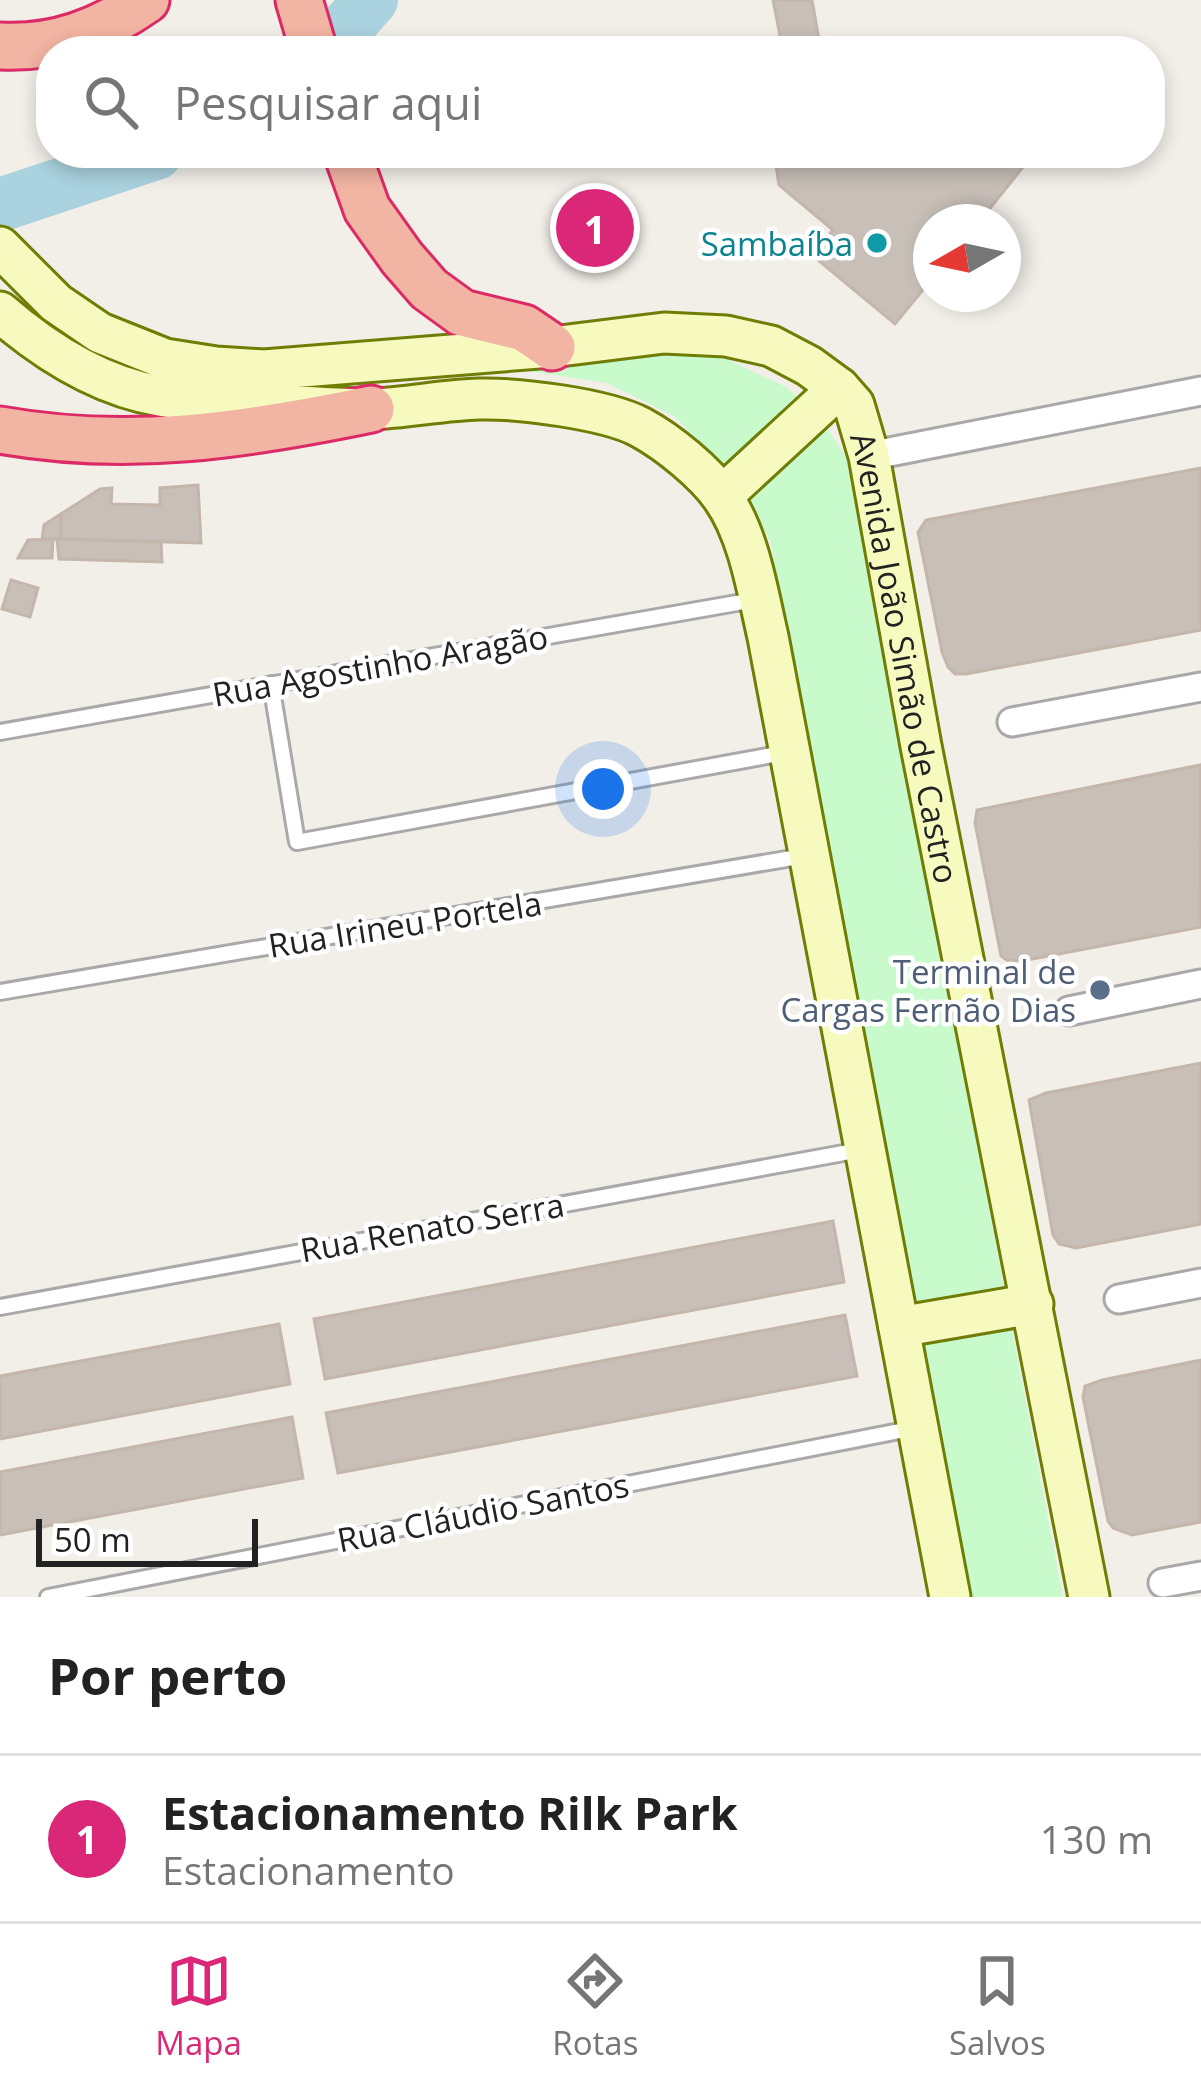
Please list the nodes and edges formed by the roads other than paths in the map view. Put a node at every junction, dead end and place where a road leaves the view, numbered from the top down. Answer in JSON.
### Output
{"nodes":[{"id":1,"x":146,"y":0,"type":"edge"},
{"id":2,"x":299,"y":0,"type":"edge"},
{"id":3,"x":80,"y":36,"type":"edge"},
{"id":4,"x":310,"y":36,"type":"edge"},
{"id":5,"x":36,"y":45,"type":"edge"},
{"id":6,"x":0,"y":46,"type":"edge"},
{"id":7,"x":353,"y":168,"type":"edge"},
{"id":8,"x":0,"y":247,"type":"edge"},
{"id":9,"x":0,"y":312,"type":"edge"},
{"id":10,"x":552,"y":347,"type":"junction"},
{"id":11,"x":839,"y":388,"type":"junction"},
{"id":12,"x":1201,"y":392,"type":"edge"},
{"id":13,"x":371,"y":409,"type":"junction"},
{"id":14,"x":0,"y":430,"type":"edge"},
{"id":15,"x":869,"y":456,"type":"junction"},
{"id":16,"x":722,"y":496,"type":"junction"},
{"id":17,"x":760,"y":599,"type":"junction"},
{"id":18,"x":272,"y":684,"type":"junction"},
{"id":19,"x":1201,"y":687,"type":"edge"},
{"id":20,"x":1012,"y":722,"type":"dead end"},
{"id":21,"x":0,"y":732,"type":"edge"},
{"id":22,"x":789,"y":752,"type":"junction"},
{"id":23,"x":809,"y":855,"type":"junction"},
{"id":24,"x":1201,"y":984,"type":"edge"},
{"id":25,"x":0,"y":992,"type":"edge"},
{"id":26,"x":1070,"y":1010,"type":"dead end"},
{"id":27,"x":865,"y":1149,"type":"junction"},
{"id":28,"x":1201,"y":1283,"type":"edge"},
{"id":29,"x":1119,"y":1299,"type":"dead end"},
{"id":30,"x":1033,"y":1304,"type":"junction"},
{"id":31,"x":0,"y":1307,"type":"edge"},
{"id":32,"x":899,"y":1328,"type":"junction"},
{"id":33,"x":918,"y":1428,"type":"junction"},
{"id":34,"x":1201,"y":1576,"type":"edge"},
{"id":35,"x":1162,"y":1583,"type":"dead end"},
{"id":36,"x":48,"y":1597,"type":"edge"},
{"id":37,"x":950,"y":1597,"type":"edge"},
{"id":38,"x":1089,"y":1597,"type":"edge"}],
"edges":[{"from":1,"to":3,"type":"highway"},
{"from":2,"to":4,"type":"highway"},
{"from":5,"to":6,"type":"highway"},
{"from":7,"to":10,"type":"highway"},
{"from":8,"to":10,"type":"main road","name":"Avenida João Simão de Castro"},
{"from":9,"to":13,"type":"main road"},
{"from":10,"to":11,"type":"main road","name":"Avenida João Simão de Castro"},
{"from":11,"to":15,"type":"main road","name":"Avenida João Simão de Castro"},
{"from":11,"to":16,"type":"main road"},
{"from":12,"to":15,"type":"street"},
{"from":13,"to":14,"type":"highway"},
{"from":13,"to":16,"type":"main road"},
{"from":15,"to":30,"type":"main road","name":"Avenida João Simão de Castro"},
{"from":16,"to":17,"type":"main road"},
{"from":17,"to":18,"type":"lane","name":"Rua Agostinho Aragão"},
{"from":17,"to":22,"type":"main road"},
{"from":18,"to":21,"type":"lane","name":"Rua Agostinho Aragão"},
{"from":18,"to":22,"type":"lane"},
{"from":19,"to":20,"type":"street"},
{"from":22,"to":23,"type":"main road"},
{"from":23,"to":25,"type":"lane","name":"Rua Irineu Portela"},
{"from":23,"to":27,"type":"main road"},
{"from":24,"to":26,"type":"street"},
{"from":27,"to":31,"type":"lane","name":"Rua Renato Serra"},
{"from":27,"to":32,"type":"main road"},
{"from":28,"to":29,"type":"street"},
{"from":30,"to":32,"type":"main road"},
{"from":30,"to":38,"type":"main road","name":"Avenida João Simão de Castro"},
{"from":32,"to":33,"type":"main road"},
{"from":33,"to":36,"type":"lane","name":"Rua Cláudio Santos"},
{"from":33,"to":37,"type":"main road"},
{"from":34,"to":35,"type":"street"}]}
